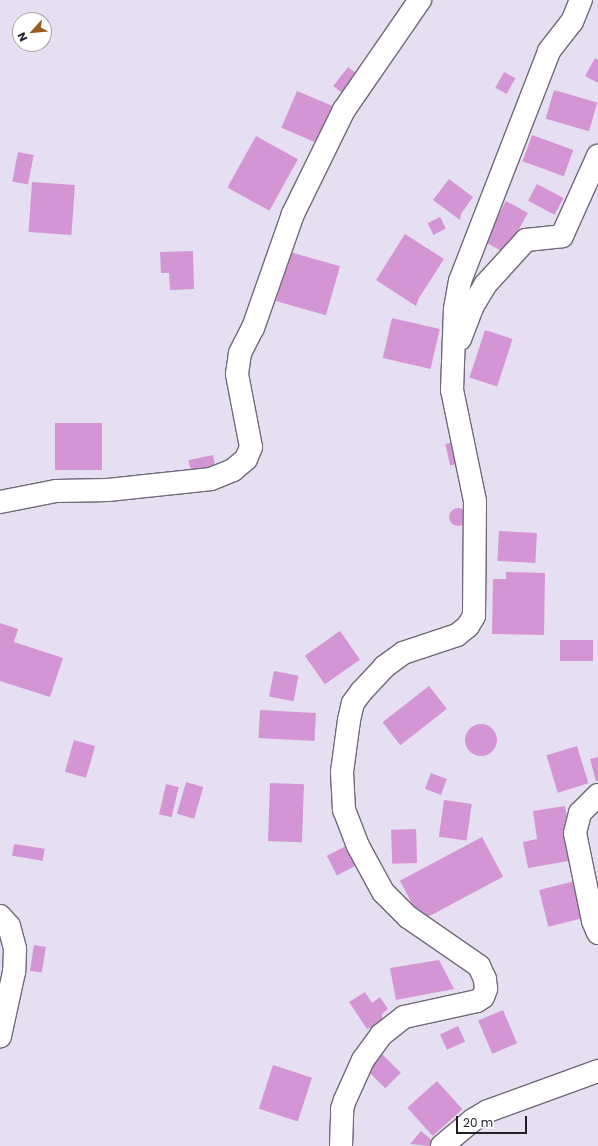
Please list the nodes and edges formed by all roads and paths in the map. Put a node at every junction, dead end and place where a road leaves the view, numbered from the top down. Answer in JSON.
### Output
{"nodes":[{"id":1,"x":420,"y":0,"type":"edge"},
{"id":2,"x":581,"y":0,"type":"edge"},
{"id":3,"x":598,"y":156,"type":"edge"},
{"id":4,"x":451,"y":371,"type":"junction"},
{"id":5,"x":0,"y":502,"type":"edge"},
{"id":6,"x":598,"y":795,"type":"edge"},
{"id":7,"x":0,"y":916,"type":"edge"},
{"id":8,"x":598,"y":933,"type":"edge"},
{"id":9,"x":0,"y":1035,"type":"edge"},
{"id":10,"x":598,"y":1071,"type":"edge"},
{"id":11,"x":341,"y":1146,"type":"edge"},
{"id":12,"x":442,"y":1146,"type":"edge"}],
"edges":[{"from":1,"to":5,"type":"street"},
{"from":2,"to":4,"type":"street"},
{"from":3,"to":4,"type":"street"},
{"from":4,"to":11,"type":"street"},
{"from":6,"to":8,"type":"street"},
{"from":7,"to":9,"type":"street"},
{"from":10,"to":12,"type":"street"}]}
